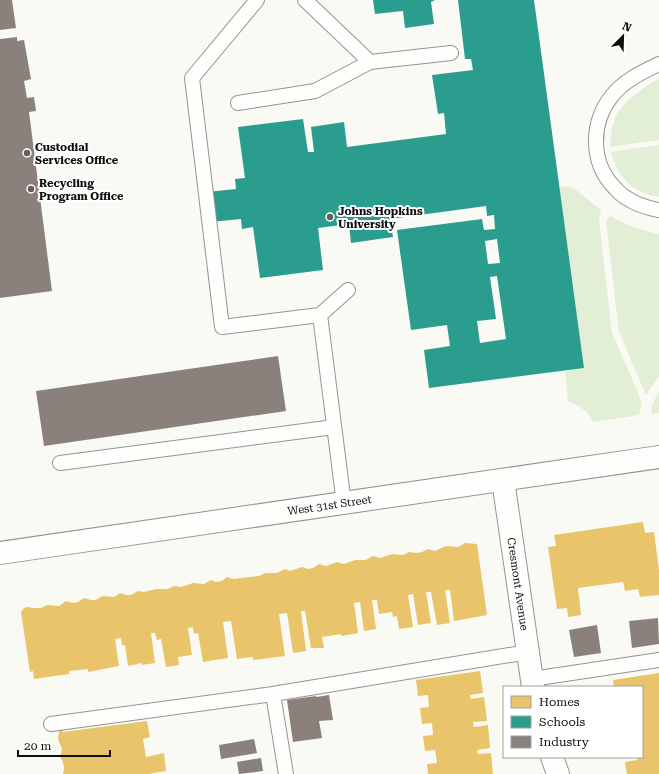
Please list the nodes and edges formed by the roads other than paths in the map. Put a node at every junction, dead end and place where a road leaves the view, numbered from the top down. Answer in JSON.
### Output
{"nodes":[{"id":1,"x":256,"y":0,"type":"edge"},
{"id":2,"x":305,"y":0,"type":"edge"},
{"id":3,"x":451,"y":53,"type":"dead end"},
{"id":4,"x":370,"y":62,"type":"junction"},
{"id":5,"x":659,"y":64,"type":"edge"},
{"id":6,"x":238,"y":103,"type":"dead end"},
{"id":7,"x":659,"y":210,"type":"edge"},
{"id":8,"x":348,"y":290,"type":"dead end"},
{"id":9,"x":320,"y":315,"type":"junction"},
{"id":10,"x":334,"y":427,"type":"junction"},
{"id":11,"x":659,"y":460,"type":"edge"},
{"id":12,"x":60,"y":463,"type":"dead end"},
{"id":13,"x":503,"y":480,"type":"junction"},
{"id":14,"x":344,"y":504,"type":"junction"},
{"id":15,"x":0,"y":553,"type":"edge"},
{"id":16,"x":528,"y":652,"type":"junction"},
{"id":17,"x":659,"y":660,"type":"edge"},
{"id":18,"x":533,"y":683,"type":"edge"},
{"id":19,"x":273,"y":694,"type":"junction"},
{"id":20,"x":51,"y":724,"type":"dead end"},
{"id":21,"x":552,"y":758,"type":"edge"},
{"id":22,"x":286,"y":774,"type":"edge"},
{"id":23,"x":558,"y":774,"type":"edge"}],
"edges":[{"from":1,"to":9,"type":"lane"},
{"from":2,"to":4,"type":"lane"},
{"from":3,"to":4,"type":"lane"},
{"from":4,"to":6,"type":"lane"},
{"from":5,"to":7,"type":"lane"},
{"from":8,"to":9,"type":"lane"},
{"from":9,"to":10,"type":"lane"},
{"from":10,"to":12,"type":"lane"},
{"from":10,"to":14,"type":"lane"},
{"from":11,"to":13,"type":"street","name":"West 31st Street"},
{"from":13,"to":14,"type":"street","name":"West 31st Street"},
{"from":13,"to":16,"type":"street","name":"Cresmont Avenue"},
{"from":14,"to":15,"type":"street","name":"West 31st Street"},
{"from":16,"to":18,"type":"street","name":"Cresmont Avenue"},
{"from":16,"to":19,"type":"lane"},
{"from":17,"to":18,"type":"lane"},
{"from":19,"to":20,"type":"lane"},
{"from":19,"to":22,"type":"lane"},
{"from":21,"to":23,"type":"street"}]}
